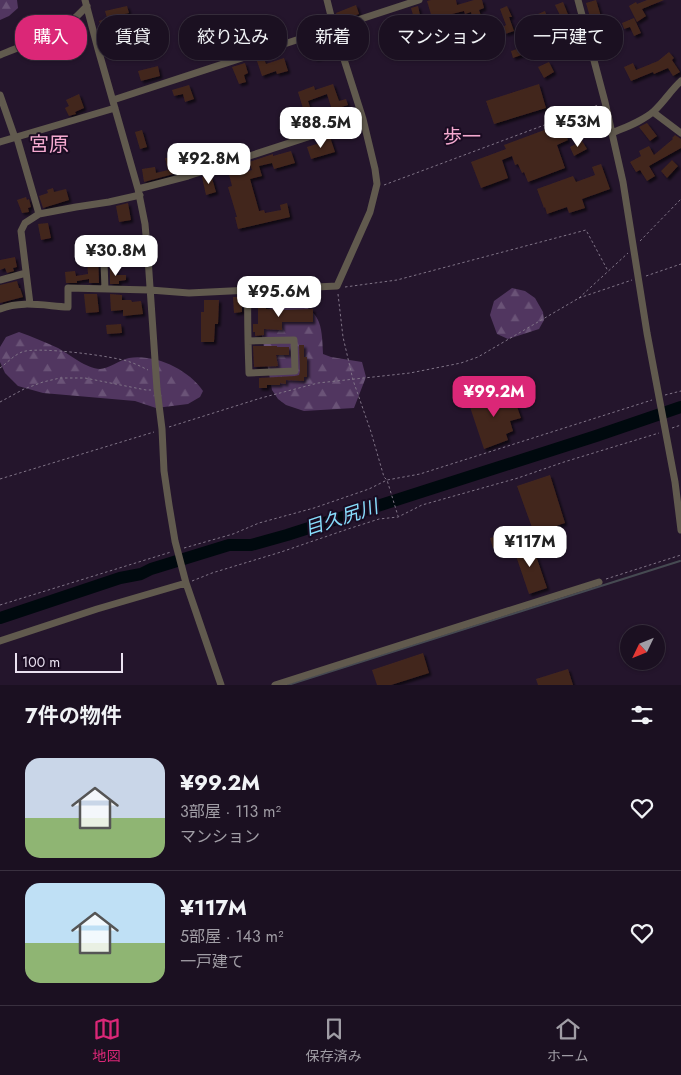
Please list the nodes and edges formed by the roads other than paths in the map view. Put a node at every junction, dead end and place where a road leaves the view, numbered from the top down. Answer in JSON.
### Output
{"nodes":[{"id":1,"x":327,"y":0,"type":"edge"},
{"id":2,"x":419,"y":0,"type":"edge"},
{"id":3,"x":578,"y":0,"type":"edge"},
{"id":4,"x":86,"y":2,"type":"edge"},
{"id":5,"x":331,"y":15,"type":"edge"},
{"id":6,"x":369,"y":16,"type":"edge"},
{"id":7,"x":297,"y":40,"type":"edge"},
{"id":8,"x":0,"y":55,"type":"edge"},
{"id":9,"x":344,"y":60,"type":"edge"},
{"id":10,"x":681,"y":81,"type":"edge"},
{"id":11,"x":0,"y":95,"type":"edge"},
{"id":12,"x":113,"y":100,"type":"junction"},
{"id":13,"x":116,"y":108,"type":"junction"},
{"id":14,"x":653,"y":112,"type":"junction"},
{"id":15,"x":363,"y":119,"type":"junction"},
{"id":16,"x":612,"y":133,"type":"junction"},
{"id":17,"x":681,"y":133,"type":"edge"},
{"id":18,"x":16,"y":138,"type":"junction"},
{"id":19,"x":0,"y":142,"type":"edge"},
{"id":20,"x":139,"y":192,"type":"junction"},
{"id":21,"x":39,"y":214,"type":"junction"},
{"id":22,"x":148,"y":258,"type":"junction"},
{"id":23,"x":26,"y":272,"type":"junction"},
{"id":24,"x":0,"y":280,"type":"edge"},
{"id":25,"x":105,"y":289,"type":"junction"},
{"id":26,"x":150,"y":290,"type":"junction"},
{"id":27,"x":248,"y":290,"type":"junction"},
{"id":28,"x":30,"y":304,"type":"junction"},
{"id":29,"x":0,"y":309,"type":"edge"},
{"id":30,"x":248,"y":341,"type":"junction"},
{"id":31,"x":681,"y":530,"type":"edge"},
{"id":32,"x":186,"y":582,"type":"junction"},
{"id":33,"x":599,"y":582,"type":"road end"},
{"id":34,"x":0,"y":641,"type":"edge"},
{"id":35,"x":221,"y":685,"type":"edge"},
{"id":36,"x":275,"y":685,"type":"edge"}],
"edges":[{"from":1,"to":5,"type":"street"},
{"from":2,"to":6,"type":"street"},
{"from":3,"to":16,"type":"street"},
{"from":4,"to":8,"type":"street"},
{"from":4,"to":12,"type":"street"},
{"from":7,"to":12,"type":"street"},
{"from":9,"to":15,"type":"street"},
{"from":10,"to":14,"type":"street"},
{"from":11,"to":18,"type":"street"},
{"from":12,"to":13,"type":"street"},
{"from":13,"to":18,"type":"street"},
{"from":13,"to":20,"type":"street"},
{"from":14,"to":16,"type":"street"},
{"from":14,"to":17,"type":"street"},
{"from":15,"to":20,"type":"street"},
{"from":15,"to":27,"type":"street"},
{"from":16,"to":31,"type":"street"},
{"from":18,"to":19,"type":"street"},
{"from":18,"to":21,"type":"street"},
{"from":20,"to":21,"type":"street"},
{"from":20,"to":22,"type":"street"},
{"from":21,"to":23,"type":"street"},
{"from":22,"to":25,"type":"street"},
{"from":22,"to":26,"type":"street"},
{"from":23,"to":24,"type":"street"},
{"from":23,"to":28,"type":"street"},
{"from":25,"to":26,"type":"street"},
{"from":25,"to":28,"type":"street"},
{"from":26,"to":27,"type":"street"},
{"from":26,"to":32,"type":"street"},
{"from":27,"to":30,"type":"street"},
{"from":28,"to":29,"type":"street"},
{"from":30,"to":30,"type":"street"},
{"from":32,"to":34,"type":"street"},
{"from":32,"to":35,"type":"street"},
{"from":33,"to":36,"type":"street"}]}
